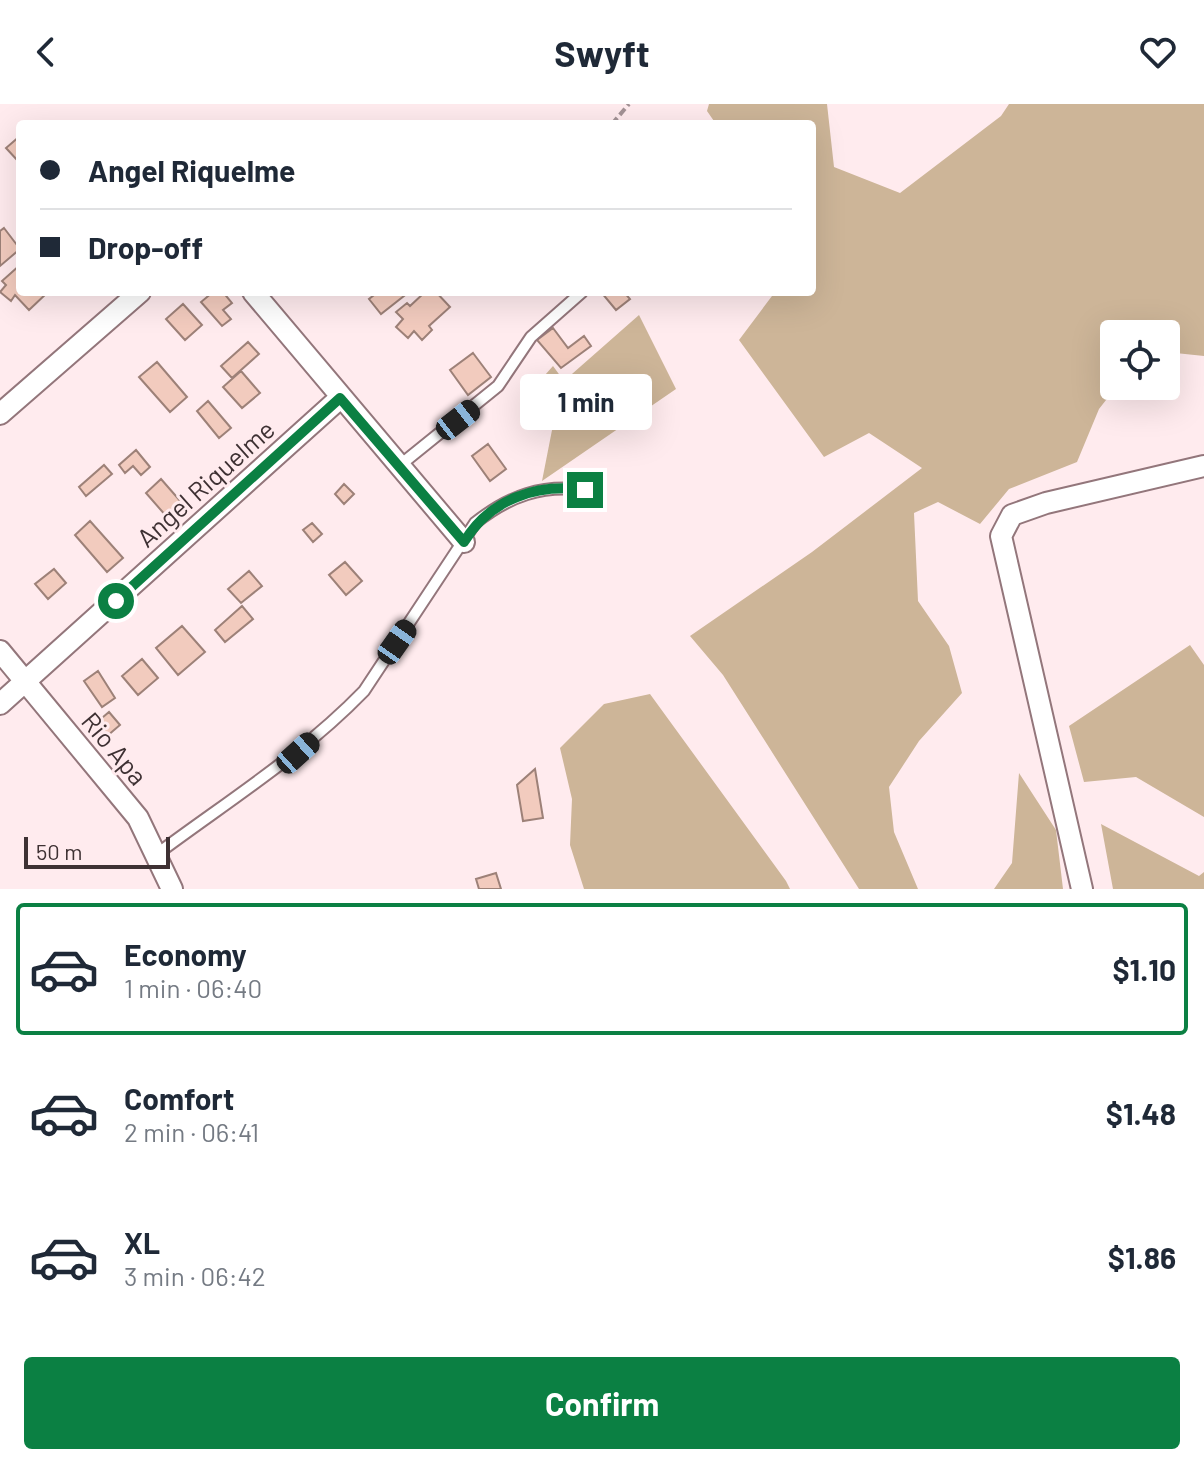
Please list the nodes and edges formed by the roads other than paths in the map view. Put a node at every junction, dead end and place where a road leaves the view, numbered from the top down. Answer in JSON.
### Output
{"nodes":[{"id":1,"x":135,"y":296,"type":"edge"},
{"id":2,"x":256,"y":296,"type":"edge"},
{"id":3,"x":577,"y":296,"type":"edge"},
{"id":4,"x":340,"y":398,"type":"junction"},
{"id":5,"x":0,"y":414,"type":"edge"},
{"id":6,"x":399,"y":466,"type":"junction"},
{"id":7,"x":1204,"y":466,"type":"edge"},
{"id":8,"x":585,"y":490,"type":"dead end"},
{"id":9,"x":464,"y":542,"type":"junction"},
{"id":10,"x":0,"y":651,"type":"edge"},
{"id":11,"x":26,"y":682,"type":"junction"},
{"id":12,"x":0,"y":704,"type":"edge"},
{"id":13,"x":157,"y":854,"type":"junction"},
{"id":14,"x":172,"y":889,"type":"edge"},
{"id":15,"x":1082,"y":889,"type":"edge"}],
"edges":[{"from":1,"to":5,"type":"street"},
{"from":2,"to":4,"type":"street"},
{"from":3,"to":6,"type":"lane"},
{"from":4,"to":6,"type":"street"},
{"from":4,"to":11,"type":"street","name":"Angel Riquelme"},
{"from":6,"to":9,"type":"street"},
{"from":7,"to":15,"type":"street"},
{"from":8,"to":9,"type":"lane"},
{"from":9,"to":13,"type":"lane"},
{"from":10,"to":11,"type":"street","name":"Rio Apa"},
{"from":11,"to":12,"type":"street","name":"Angel Riquelme"},
{"from":11,"to":13,"type":"street","name":"Rio Apa"},
{"from":13,"to":14,"type":"street","name":"Rio Apa"}]}
